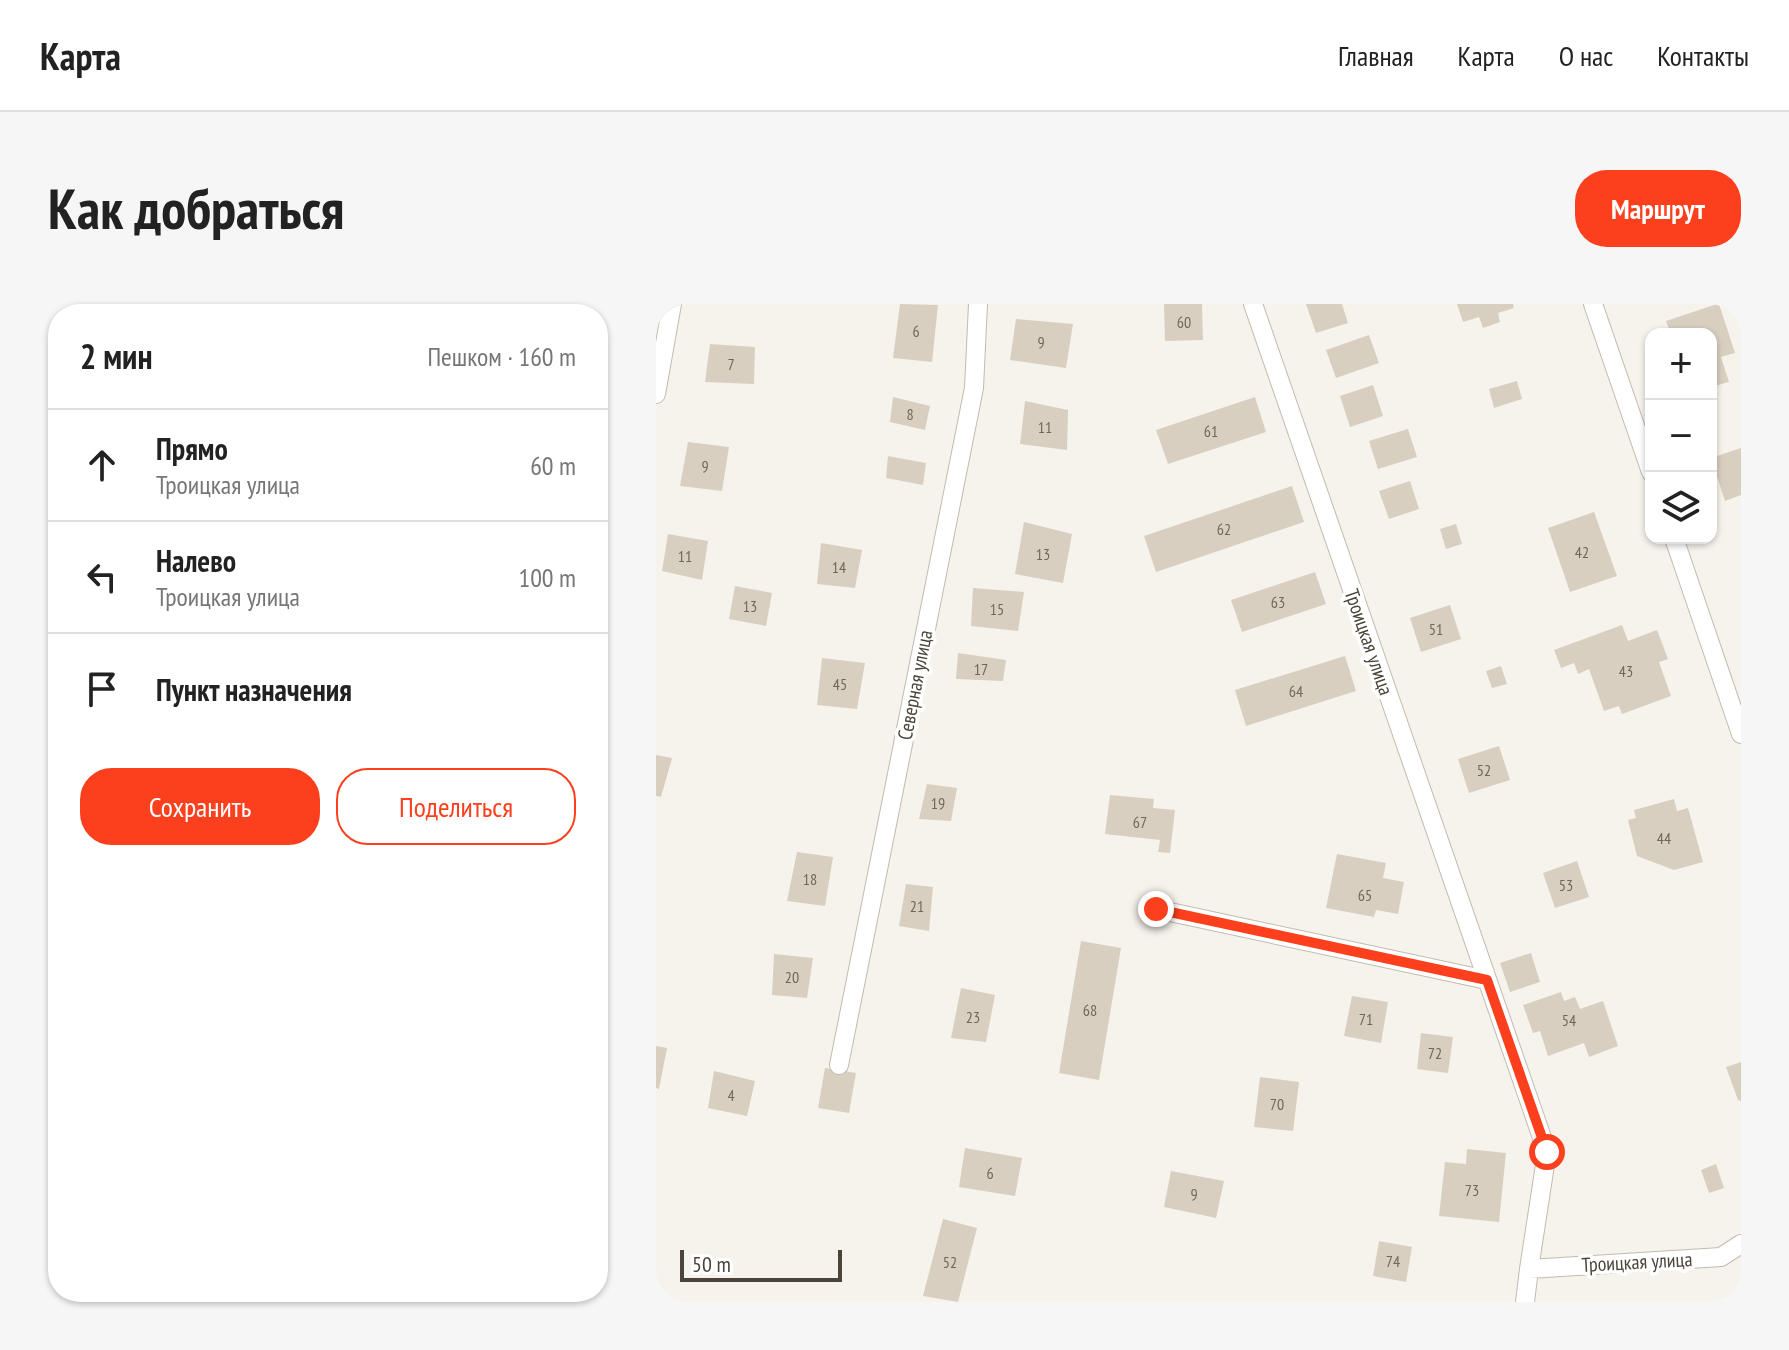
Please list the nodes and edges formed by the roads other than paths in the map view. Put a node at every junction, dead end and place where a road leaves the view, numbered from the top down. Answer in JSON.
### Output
{"nodes":[{"id":1,"x":672,"y":304,"type":"edge"},
{"id":2,"x":978,"y":304,"type":"edge"},
{"id":3,"x":1253,"y":304,"type":"edge"},
{"id":4,"x":1593,"y":304,"type":"edge"},
{"id":5,"x":656,"y":394,"type":"edge"},
{"id":6,"x":1645,"y":455,"type":"edge"},
{"id":7,"x":1676,"y":544,"type":"edge"},
{"id":8,"x":1741,"y":734,"type":"edge"},
{"id":9,"x":1156,"y":909,"type":"dead end"},
{"id":10,"x":1487,"y":980,"type":"junction"},
{"id":11,"x":839,"y":1065,"type":"dead end"},
{"id":12,"x":1741,"y":1244,"type":"edge"},
{"id":13,"x":1529,"y":1269,"type":"junction"},
{"id":14,"x":1525,"y":1302,"type":"edge"}],
"edges":[{"from":1,"to":5,"type":"street"},
{"from":2,"to":11,"type":"street","name":"Северная улица"},
{"from":3,"to":10,"type":"street","name":"Троицкая улица"},
{"from":4,"to":6,"type":"street"},
{"from":7,"to":8,"type":"street"},
{"from":9,"to":10,"type":"street"},
{"from":10,"to":13,"type":"street","name":"Троицкая улица"},
{"from":12,"to":13,"type":"street","name":"Троицкая улица"},
{"from":13,"to":14,"type":"street","name":"Троицкая улица"}]}
